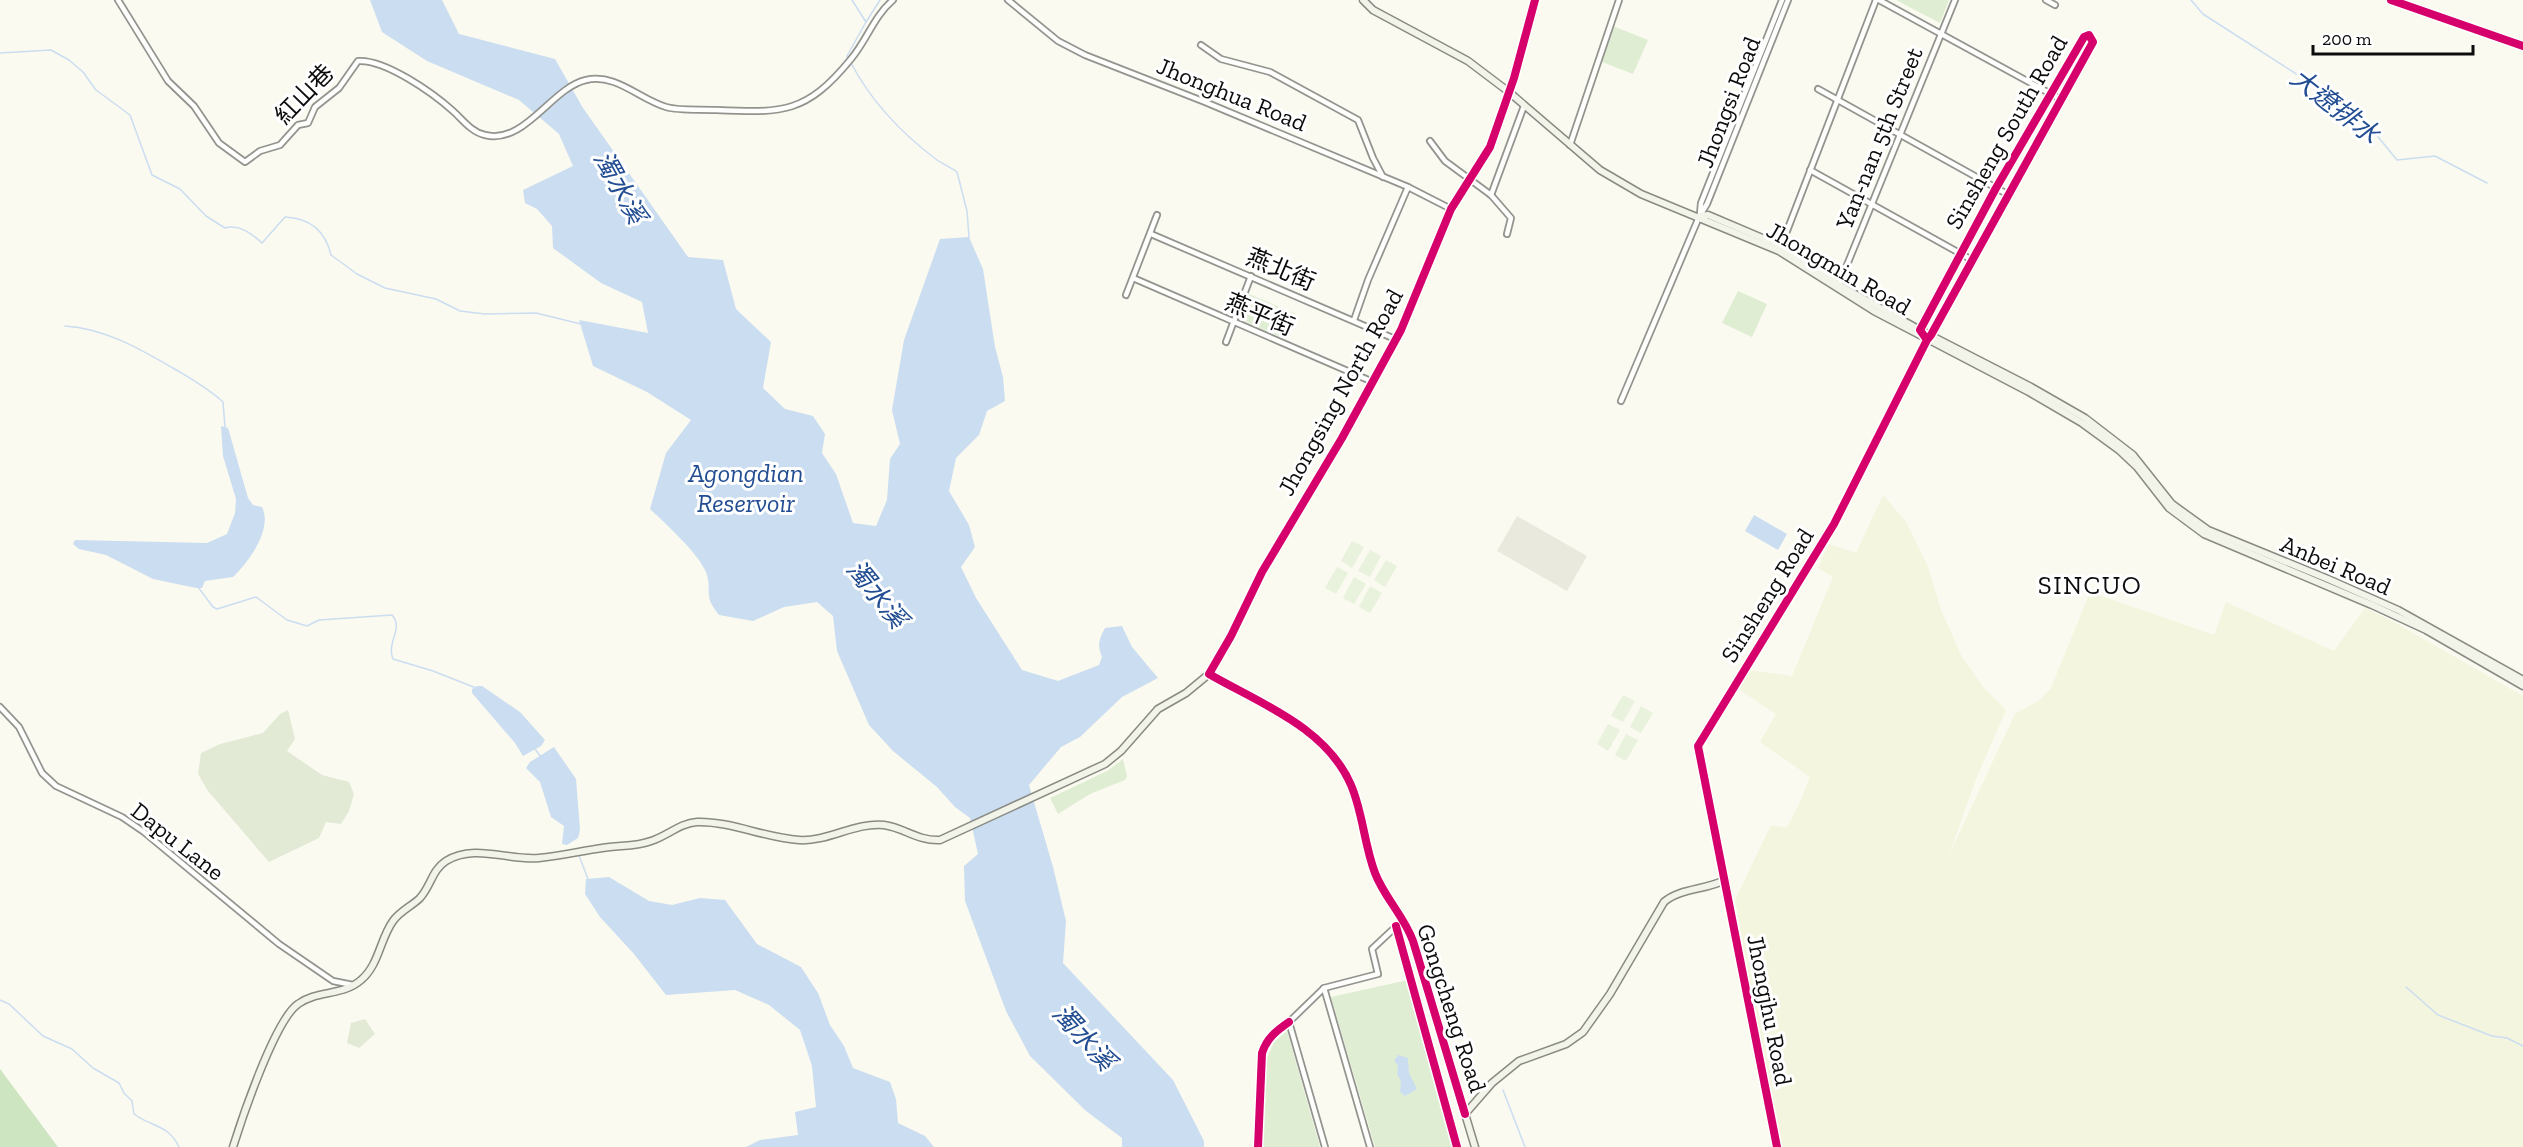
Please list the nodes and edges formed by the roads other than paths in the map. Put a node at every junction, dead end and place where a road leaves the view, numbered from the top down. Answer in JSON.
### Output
{"nodes":[{"id":1,"x":118,"y":0,"type":"edge"},
{"id":2,"x":893,"y":0,"type":"edge"},
{"id":3,"x":1008,"y":0,"type":"edge"},
{"id":4,"x":1363,"y":0,"type":"edge"},
{"id":5,"x":1535,"y":0,"type":"edge"},
{"id":6,"x":1619,"y":0,"type":"edge"},
{"id":7,"x":1782,"y":0,"type":"edge"},
{"id":8,"x":1788,"y":0,"type":"edge"},
{"id":9,"x":1878,"y":0,"type":"edge"},
{"id":10,"x":1955,"y":0,"type":"edge"},
{"id":11,"x":2046,"y":0,"type":"edge"},
{"id":12,"x":2391,"y":0,"type":"edge"},
{"id":13,"x":2055,"y":5,"type":"dead end"},
{"id":14,"x":1941,"y":33,"type":"junction"},
{"id":15,"x":1201,"y":45,"type":"dead end"},
{"id":16,"x":2523,"y":46,"type":"edge"},
{"id":17,"x":1818,"y":89,"type":"dead end"},
{"id":18,"x":1509,"y":92,"type":"junction"},
{"id":19,"x":2052,"y":94,"type":"junction"},
{"id":20,"x":1837,"y":100,"type":"junction"},
{"id":21,"x":2062,"y":100,"type":"junction"},
{"id":22,"x":1524,"y":106,"type":"junction"},
{"id":23,"x":1899,"y":134,"type":"junction"},
{"id":24,"x":1431,"y":141,"type":"dead end"},
{"id":25,"x":1570,"y":145,"type":"junction"},
{"id":26,"x":1810,"y":170,"type":"junction"},
{"id":27,"x":1383,"y":177,"type":"junction"},
{"id":28,"x":1470,"y":180,"type":"junction"},
{"id":29,"x":1408,"y":187,"type":"junction"},
{"id":30,"x":1996,"y":188,"type":"junction"},
{"id":31,"x":2007,"y":194,"type":"junction"},
{"id":32,"x":1491,"y":195,"type":"junction"},
{"id":33,"x":1871,"y":206,"type":"junction"},
{"id":34,"x":1451,"y":209,"type":"junction"},
{"id":35,"x":1157,"y":215,"type":"dead end"},
{"id":36,"x":1699,"y":217,"type":"junction"},
{"id":37,"x":1151,"y":234,"type":"junction"},
{"id":38,"x":1507,"y":234,"type":"dead end"},
{"id":39,"x":1780,"y":249,"type":"junction"},
{"id":40,"x":1960,"y":253,"type":"junction"},
{"id":41,"x":1972,"y":260,"type":"junction"},
{"id":42,"x":1251,"y":276,"type":"junction"},
{"id":43,"x":1133,"y":278,"type":"junction"},
{"id":44,"x":1838,"y":287,"type":"junction"},
{"id":45,"x":1126,"y":296,"type":"dead end"},
{"id":46,"x":1354,"y":320,"type":"junction"},
{"id":47,"x":1234,"y":322,"type":"junction"},
{"id":48,"x":1920,"y":330,"type":"junction"},
{"id":49,"x":1929,"y":338,"type":"junction"},
{"id":50,"x":1395,"y":339,"type":"junction"},
{"id":51,"x":1226,"y":342,"type":"dead end"},
{"id":52,"x":1373,"y":382,"type":"junction"},
{"id":53,"x":1621,"y":401,"type":"dead end"},
{"id":54,"x":2146,"y":471,"type":"joint"},
{"id":55,"x":2148,"y":483,"type":"joint"},
{"id":56,"x":1209,"y":674,"type":"junction"},
{"id":57,"x":2523,"y":680,"type":"edge"},
{"id":58,"x":2523,"y":686,"type":"edge"},
{"id":59,"x":0,"y":707,"type":"edge"},
{"id":60,"x":1725,"y":880,"type":"junction"},
{"id":61,"x":1403,"y":920,"type":"junction"},
{"id":62,"x":354,"y":986,"type":"junction"},
{"id":63,"x":1324,"y":988,"type":"junction"},
{"id":64,"x":1465,"y":1114,"type":"junction"},
{"id":65,"x":233,"y":1147,"type":"edge"},
{"id":66,"x":1325,"y":1147,"type":"edge"},
{"id":67,"x":1370,"y":1147,"type":"edge"},
{"id":68,"x":1475,"y":1147,"type":"edge"},
{"id":69,"x":1777,"y":1147,"type":"edge"}],
"edges":[{"from":1,"to":2,"type":"street","name":"紅山巷"},
{"from":3,"to":27,"type":"street","name":"Jhonghua Road"},
{"from":4,"to":18,"type":"street","name":"Jhongmin Road"},
{"from":5,"to":18,"type":"street","name":"Jhongsing North Road"},
{"from":6,"to":25,"type":"street"},
{"from":7,"to":36,"type":"street","name":"Jhongsi Road"},
{"from":8,"to":36,"type":"street","name":"Jhongsi Road"},
{"from":9,"to":14,"type":"street"},
{"from":9,"to":20,"type":"street"},
{"from":10,"to":14,"type":"street","name":"Yan-nan 5th Street"},
{"from":11,"to":13,"type":"street"},
{"from":12,"to":16,"type":"street"},
{"from":14,"to":19,"type":"street"},
{"from":14,"to":23,"type":"street","name":"Yan-nan 5th Street"},
{"from":15,"to":27,"type":"street"},
{"from":17,"to":20,"type":"street"},
{"from":18,"to":22,"type":"street","name":"Jhongmin Road"},
{"from":18,"to":28,"type":"street","name":"Jhongsing North Road"},
{"from":19,"to":21,"type":"street"},
{"from":19,"to":21,"type":"street","name":"Sinsheng South Road"},
{"from":19,"to":30,"type":"street","name":"Sinsheng South Road"},
{"from":20,"to":23,"type":"street"},
{"from":20,"to":26,"type":"street"},
{"from":21,"to":31,"type":"street","name":"Sinsheng South Road"},
{"from":22,"to":25,"type":"street","name":"Jhongmin Road"},
{"from":22,"to":32,"type":"street"},
{"from":23,"to":30,"type":"street"},
{"from":23,"to":33,"type":"street","name":"Yan-nan 5th Street"},
{"from":24,"to":28,"type":"street"},
{"from":25,"to":36,"type":"street","name":"Jhongmin Road"},
{"from":26,"to":33,"type":"street"},
{"from":26,"to":39,"type":"street"},
{"from":27,"to":29,"type":"street","name":"Jhonghua Road"},
{"from":28,"to":32,"type":"street"},
{"from":28,"to":34,"type":"street","name":"Jhongsing North Road"},
{"from":29,"to":34,"type":"street","name":"Jhonghua Road"},
{"from":29,"to":46,"type":"street"},
{"from":30,"to":31,"type":"street"},
{"from":30,"to":40,"type":"street","name":"Sinsheng South Road"},
{"from":31,"to":41,"type":"street","name":"Sinsheng South Road"},
{"from":32,"to":38,"type":"street"},
{"from":33,"to":40,"type":"street"},
{"from":33,"to":44,"type":"street","name":"Yan-nan 5th Street"},
{"from":34,"to":50,"type":"street","name":"Jhongsing North Road"},
{"from":35,"to":37,"type":"street"},
{"from":36,"to":39,"type":"street","name":"Jhongmin Road"},
{"from":36,"to":53,"type":"street","name":"Jhongsi Road"},
{"from":37,"to":42,"type":"street","name":"燕北街"},
{"from":37,"to":43,"type":"street"},
{"from":39,"to":44,"type":"street","name":"Jhongmin Road"},
{"from":40,"to":41,"type":"street"},
{"from":40,"to":48,"type":"street","name":"Sinsheng South Road"},
{"from":41,"to":49,"type":"street","name":"Sinsheng South Road"},
{"from":42,"to":46,"type":"street","name":"燕北街"},
{"from":42,"to":47,"type":"street"},
{"from":43,"to":45,"type":"street"},
{"from":43,"to":47,"type":"street","name":"燕平街"},
{"from":44,"to":48,"type":"street","name":"Jhongmin Road"},
{"from":44,"to":49,"type":"street","name":"Jhongmin Road"},
{"from":46,"to":50,"type":"street","name":"燕北街"},
{"from":47,"to":51,"type":"street"},
{"from":47,"to":52,"type":"street","name":"燕平街"},
{"from":48,"to":49,"type":"street","name":"Jhongmin Road"},
{"from":49,"to":54,"type":"street","name":"Jhongmin Road"},
{"from":49,"to":55,"type":"street","name":"Jhongmin Road"},
{"from":49,"to":60,"type":"street","name":"Sinsheng Road"},
{"from":50,"to":52,"type":"street","name":"Jhongsing North Road"},
{"from":52,"to":56,"type":"street","name":"Jhongsing North Road"},
{"from":54,"to":57,"type":"street","name":"Anbei Road"},
{"from":55,"to":58,"type":"street","name":"Anbei Road"},
{"from":56,"to":61,"type":"street","name":"Gongcheng Road"},
{"from":56,"to":62,"type":"street"},
{"from":59,"to":62,"type":"street","name":"Dapu Lane"},
{"from":60,"to":64,"type":"street"},
{"from":60,"to":69,"type":"street","name":"Jhongjhu Road"},
{"from":61,"to":63,"type":"street"},
{"from":61,"to":64,"type":"street","name":"Gongcheng Road"},
{"from":62,"to":65,"type":"street"},
{"from":63,"to":66,"type":"street"},
{"from":63,"to":67,"type":"street"},
{"from":64,"to":68,"type":"street","name":"Gongcheng Road"}]}
